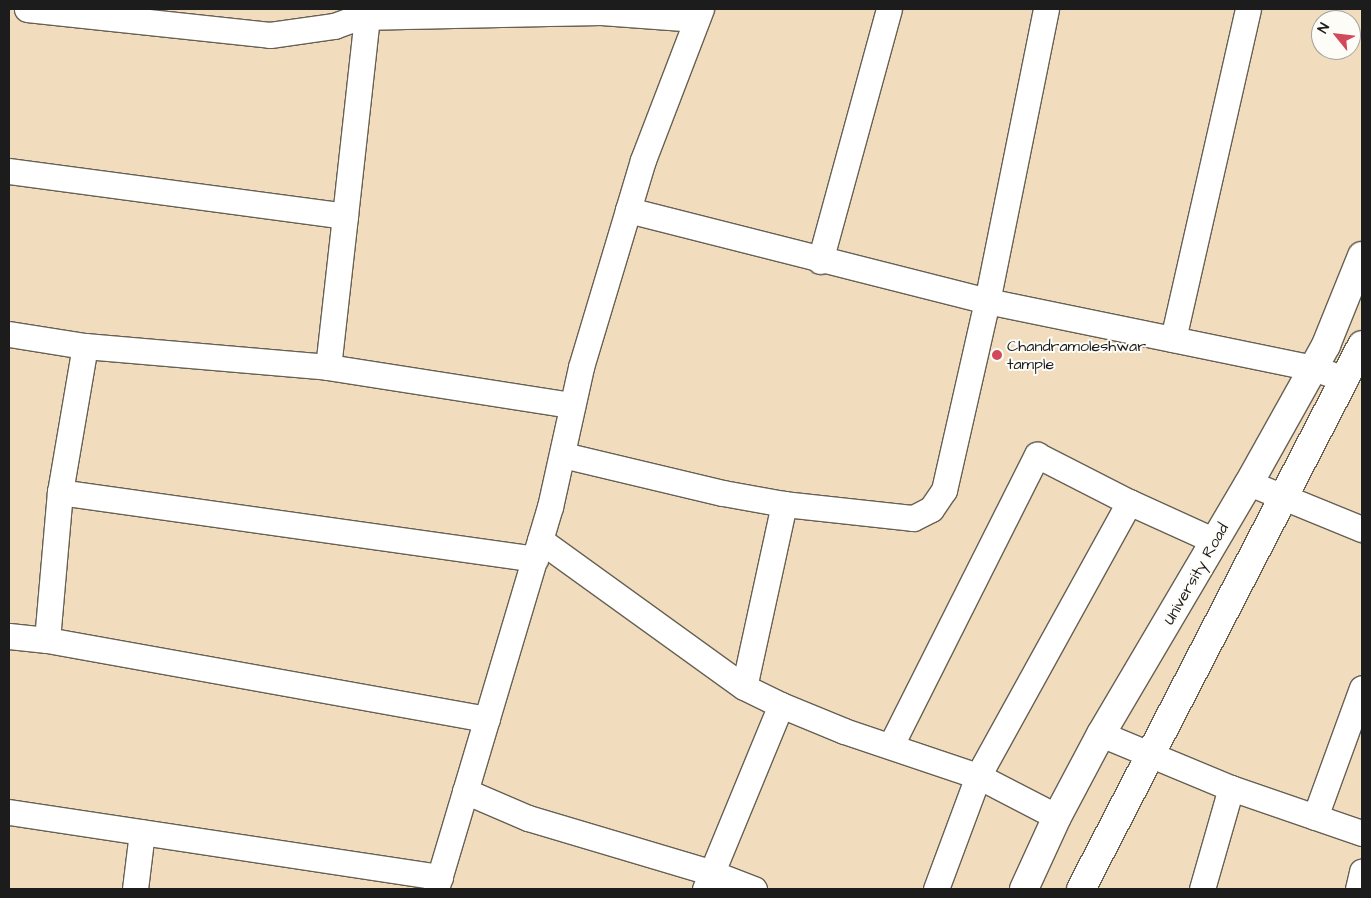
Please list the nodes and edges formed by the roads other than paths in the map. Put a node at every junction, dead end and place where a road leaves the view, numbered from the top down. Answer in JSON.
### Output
{"nodes":[{"id":1,"x":27,"y":9,"type":"edge"},
{"id":2,"x":889,"y":9,"type":"edge"},
{"id":3,"x":1046,"y":9,"type":"edge"},
{"id":4,"x":1248,"y":9,"type":"edge"},
{"id":5,"x":543,"y":11,"type":"edge"},
{"id":6,"x":699,"y":14,"type":"edge"},
{"id":7,"x":335,"y":17,"type":"edge"},
{"id":8,"x":368,"y":17,"type":"junction"},
{"id":9,"x":9,"y":171,"type":"edge"},
{"id":10,"x":628,"y":210,"type":"junction"},
{"id":11,"x":345,"y":216,"type":"junction"},
{"id":12,"x":1362,"y":256,"type":"edge"},
{"id":13,"x":820,"y":260,"type":"junction"},
{"id":14,"x":987,"y":301,"type":"junction"},
{"id":15,"x":9,"y":334,"type":"edge"},
{"id":16,"x":1173,"y":340,"type":"junction"},
{"id":17,"x":1362,"y":345,"type":"edge"},
{"id":18,"x":85,"y":346,"type":"junction"},
{"id":19,"x":328,"y":367,"type":"junction"},
{"id":20,"x":1313,"y":368,"type":"junction"},
{"id":21,"x":1345,"y":379,"type":"junction"},
{"id":22,"x":572,"y":405,"type":"junction"},
{"id":23,"x":563,"y":455,"type":"junction"},
{"id":24,"x":1249,"y":483,"type":"junction"},
{"id":25,"x":60,"y":492,"type":"junction"},
{"id":26,"x":1283,"y":497,"type":"junction"},
{"id":27,"x":1129,"y":502,"type":"junction"},
{"id":28,"x":784,"y":504,"type":"junction"},
{"id":29,"x":1362,"y":529,"type":"edge"},
{"id":30,"x":1214,"y":541,"type":"junction"},
{"id":31,"x":538,"y":549,"type":"junction"},
{"id":32,"x":9,"y":636,"type":"edge"},
{"id":33,"x":48,"y":640,"type":"junction"},
{"id":34,"x":744,"y":687,"type":"junction"},
{"id":35,"x":1362,"y":688,"type":"edge"},
{"id":36,"x":781,"y":705,"type":"junction"},
{"id":37,"x":487,"y":718,"type":"junction"},
{"id":38,"x":1101,"y":734,"type":"junction"},
{"id":39,"x":891,"y":745,"type":"junction"},
{"id":40,"x":1150,"y":755,"type":"junction"},
{"id":41,"x":978,"y":776,"type":"junction"},
{"id":42,"x":1231,"y":788,"type":"junction"},
{"id":43,"x":465,"y":791,"type":"junction"},
{"id":44,"x":9,"y":812,"type":"edge"},
{"id":45,"x":1057,"y":817,"type":"junction"},
{"id":46,"x":1315,"y":817,"type":"junction"},
{"id":47,"x":142,"y":832,"type":"junction"},
{"id":48,"x":1362,"y":833,"type":"edge"},
{"id":49,"x":1362,"y":871,"type":"edge"},
{"id":50,"x":708,"y":881,"type":"edge"},
{"id":51,"x":438,"y":883,"type":"edge"},
{"id":52,"x":135,"y":889,"type":"edge"},
{"id":53,"x":754,"y":889,"type":"edge"},
{"id":54,"x":936,"y":889,"type":"edge"},
{"id":55,"x":1024,"y":889,"type":"edge"},
{"id":56,"x":1081,"y":889,"type":"edge"},
{"id":57,"x":1202,"y":889,"type":"edge"},
{"id":58,"x":1358,"y":889,"type":"edge"}],
"edges":[{"from":1,"to":7,"type":"street"},
{"from":2,"to":13,"type":"street"},
{"from":3,"to":14,"type":"street"},
{"from":4,"to":16,"type":"street"},
{"from":5,"to":6,"type":"street"},
{"from":5,"to":8,"type":"street"},
{"from":6,"to":10,"type":"street"},
{"from":7,"to":8,"type":"street"},
{"from":8,"to":11,"type":"street"},
{"from":9,"to":11,"type":"street"},
{"from":10,"to":13,"type":"street"},
{"from":10,"to":22,"type":"street"},
{"from":11,"to":19,"type":"street"},
{"from":12,"to":20,"type":"street","name":"University Road"},
{"from":13,"to":14,"type":"street"},
{"from":14,"to":16,"type":"street"},
{"from":14,"to":28,"type":"street"},
{"from":15,"to":18,"type":"street"},
{"from":16,"to":20,"type":"street"},
{"from":17,"to":21,"type":"street"},
{"from":18,"to":19,"type":"street"},
{"from":18,"to":25,"type":"street"},
{"from":19,"to":22,"type":"street"},
{"from":20,"to":21,"type":"street"},
{"from":20,"to":24,"type":"street","name":"University Road"},
{"from":21,"to":26,"type":"street"},
{"from":22,"to":23,"type":"street"},
{"from":23,"to":28,"type":"street"},
{"from":23,"to":31,"type":"street"},
{"from":24,"to":26,"type":"street"},
{"from":24,"to":30,"type":"street","name":"University Road"},
{"from":25,"to":31,"type":"street"},
{"from":25,"to":33,"type":"street"},
{"from":26,"to":29,"type":"street"},
{"from":26,"to":40,"type":"street"},
{"from":27,"to":30,"type":"street"},
{"from":27,"to":39,"type":"street"},
{"from":27,"to":41,"type":"street"},
{"from":28,"to":34,"type":"street"},
{"from":30,"to":38,"type":"street","name":"University Road"},
{"from":31,"to":34,"type":"street"},
{"from":31,"to":37,"type":"street"},
{"from":32,"to":33,"type":"street"},
{"from":33,"to":37,"type":"street"},
{"from":34,"to":36,"type":"street"},
{"from":35,"to":46,"type":"street"},
{"from":36,"to":39,"type":"street"},
{"from":36,"to":50,"type":"street"},
{"from":37,"to":43,"type":"street"},
{"from":38,"to":40,"type":"street"},
{"from":38,"to":45,"type":"street","name":"University Road"},
{"from":39,"to":41,"type":"street"},
{"from":40,"to":42,"type":"street"},
{"from":40,"to":56,"type":"street"},
{"from":41,"to":45,"type":"street"},
{"from":41,"to":54,"type":"street"},
{"from":42,"to":46,"type":"street"},
{"from":42,"to":57,"type":"street"},
{"from":43,"to":50,"type":"street"},
{"from":43,"to":51,"type":"street"},
{"from":44,"to":47,"type":"street"},
{"from":45,"to":55,"type":"street","name":"University Road"},
{"from":46,"to":48,"type":"street"},
{"from":47,"to":51,"type":"street"},
{"from":47,"to":52,"type":"street"},
{"from":49,"to":58,"type":"street"},
{"from":50,"to":53,"type":"street"}]}
